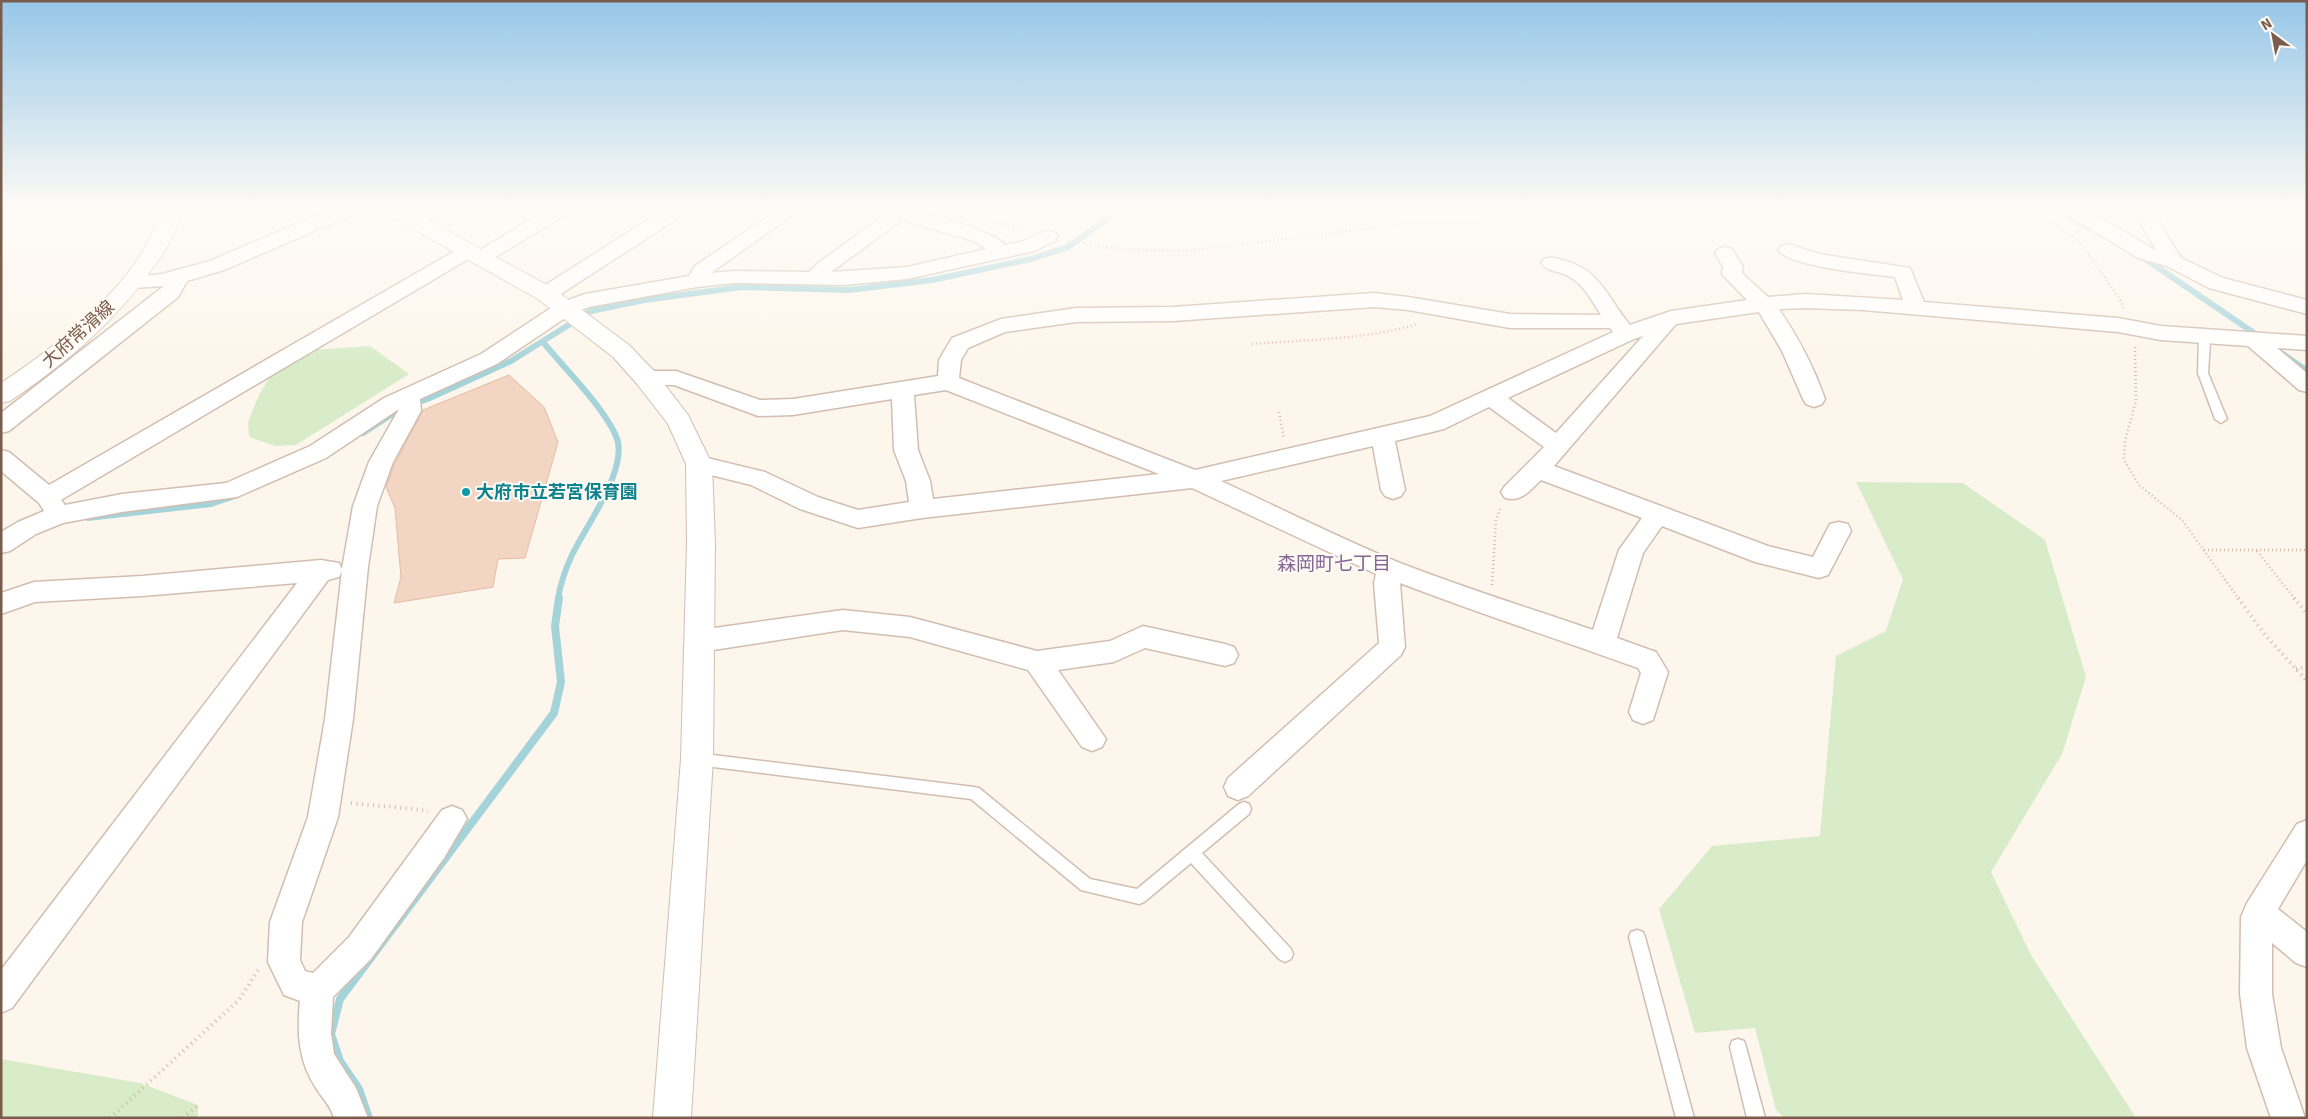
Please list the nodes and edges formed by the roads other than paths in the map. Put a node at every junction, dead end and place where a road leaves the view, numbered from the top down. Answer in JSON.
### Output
{"nodes":[{"id":1,"x":147,"y":261,"type":"edge"},
{"id":2,"x":227,"y":261,"type":"edge"},
{"id":3,"x":464,"y":261,"type":"edge"},
{"id":4,"x":485,"y":261,"type":"edge"},
{"id":5,"x":597,"y":261,"type":"edge"},
{"id":6,"x":715,"y":261,"type":"edge"},
{"id":7,"x":832,"y":261,"type":"edge"},
{"id":8,"x":960,"y":261,"type":"edge"},
{"id":9,"x":1730,"y":261,"type":"edge"},
{"id":10,"x":1825,"y":261,"type":"edge"},
{"id":11,"x":2174,"y":262,"type":"edge"},
{"id":12,"x":1551,"y":263,"type":"dead end"},
{"id":13,"x":179,"y":278,"type":"junction"},
{"id":14,"x":814,"y":280,"type":"junction"},
{"id":15,"x":698,"y":281,"type":"junction"},
{"id":16,"x":133,"y":282,"type":"junction"},
{"id":17,"x":546,"y":294,"type":"junction"},
{"id":18,"x":1763,"y":304,"type":"junction"},
{"id":19,"x":2307,"y":306,"type":"edge"},
{"id":20,"x":1916,"y":307,"type":"junction"},
{"id":21,"x":573,"y":315,"type":"junction"},
{"id":22,"x":1671,"y":318,"type":"junction"},
{"id":23,"x":1620,"y":327,"type":"junction"},
{"id":24,"x":2204,"y":336,"type":"junction"},
{"id":25,"x":2254,"y":340,"type":"junction"},
{"id":26,"x":2307,"y":343,"type":"edge"},
{"id":27,"x":646,"y":378,"type":"junction"},
{"id":28,"x":948,"y":382,"type":"junction"},
{"id":29,"x":2307,"y":385,"type":"edge"},
{"id":30,"x":903,"y":389,"type":"junction"},
{"id":31,"x":409,"y":394,"type":"junction"},
{"id":32,"x":1,"y":395,"type":"edge"},
{"id":33,"x":1492,"y":398,"type":"junction"},
{"id":34,"x":1814,"y":399,"type":"dead end"},
{"id":35,"x":2221,"y":418,"type":"dead end"},
{"id":36,"x":1,"y":425,"type":"edge"},
{"id":37,"x":1382,"y":434,"type":"junction"},
{"id":38,"x":1558,"y":446,"type":"junction"},
{"id":39,"x":1,"y":458,"type":"edge"},
{"id":40,"x":699,"y":464,"type":"junction"},
{"id":41,"x":1538,"y":469,"type":"junction"},
{"id":42,"x":1194,"y":479,"type":"junction"},
{"id":43,"x":1393,"y":490,"type":"dead end"},
{"id":44,"x":1514,"y":492,"type":"road end"},
{"id":45,"x":53,"y":506,"type":"junction"},
{"id":46,"x":922,"y":509,"type":"junction"},
{"id":47,"x":1658,"y":514,"type":"junction"},
{"id":48,"x":1840,"y":531,"type":"dead end"},
{"id":49,"x":1,"y":544,"type":"edge"},
{"id":50,"x":355,"y":567,"type":"junction"},
{"id":51,"x":1390,"y":569,"type":"junction"},
{"id":52,"x":321,"y":570,"type":"junction"},
{"id":53,"x":1,"y":604,"type":"edge"},
{"id":54,"x":700,"y":641,"type":"junction"},
{"id":55,"x":1602,"y":644,"type":"junction"},
{"id":56,"x":1225,"y":655,"type":"dead end"},
{"id":57,"x":1037,"y":662,"type":"junction"},
{"id":58,"x":1643,"y":712,"type":"dead end"},
{"id":59,"x":1092,"y":739,"type":"dead end"},
{"id":60,"x":697,"y":758,"type":"junction"},
{"id":61,"x":1241,"y":798,"type":"joint"},
{"id":62,"x":452,"y":819,"type":"road end"},
{"id":63,"x":2307,"y":833,"type":"edge"},
{"id":64,"x":1193,"y":854,"type":"junction"},
{"id":65,"x":2258,"y":913,"type":"junction"},
{"id":66,"x":1637,"y":937,"type":"dead end"},
{"id":67,"x":2307,"y":952,"type":"edge"},
{"id":68,"x":1285,"y":954,"type":"dead end"},
{"id":69,"x":318,"y":990,"type":"junction"},
{"id":70,"x":1,"y":996,"type":"edge"},
{"id":71,"x":1738,"y":1047,"type":"dead end"},
{"id":72,"x":351,"y":1118,"type":"edge"},
{"id":73,"x":672,"y":1118,"type":"edge"},
{"id":74,"x":1686,"y":1118,"type":"edge"},
{"id":75,"x":1756,"y":1118,"type":"edge"},
{"id":76,"x":2288,"y":1118,"type":"edge"}],
"edges":[{"from":1,"to":16,"type":"street","name":"大府常滑線"},
{"from":2,"to":13,"type":"street"},
{"from":3,"to":45,"type":"street"},
{"from":4,"to":17,"type":"street"},
{"from":5,"to":17,"type":"street"},
{"from":6,"to":15,"type":"street"},
{"from":7,"to":14,"type":"street"},
{"from":8,"to":14,"type":"street"},
{"from":9,"to":18,"type":"street"},
{"from":10,"to":20,"type":"street"},
{"from":11,"to":19,"type":"street"},
{"from":12,"to":23,"type":"street"},
{"from":13,"to":16,"type":"street"},
{"from":13,"to":36,"type":"street"},
{"from":14,"to":15,"type":"street"},
{"from":15,"to":21,"type":"street"},
{"from":16,"to":32,"type":"street","name":"大府常滑線"},
{"from":17,"to":21,"type":"street"},
{"from":18,"to":20,"type":"street"},
{"from":18,"to":22,"type":"street"},
{"from":18,"to":34,"type":"street"},
{"from":20,"to":24,"type":"street"},
{"from":21,"to":27,"type":"street"},
{"from":21,"to":31,"type":"street"},
{"from":22,"to":23,"type":"street"},
{"from":22,"to":38,"type":"street"},
{"from":23,"to":28,"type":"street"},
{"from":23,"to":33,"type":"street"},
{"from":24,"to":25,"type":"street"},
{"from":24,"to":35,"type":"lane"},
{"from":25,"to":26,"type":"street"},
{"from":25,"to":29,"type":"street"},
{"from":27,"to":30,"type":"street"},
{"from":27,"to":40,"type":"street"},
{"from":28,"to":30,"type":"street"},
{"from":28,"to":42,"type":"street"},
{"from":30,"to":46,"type":"street"},
{"from":31,"to":45,"type":"street"},
{"from":31,"to":50,"type":"street"},
{"from":33,"to":37,"type":"street"},
{"from":33,"to":38,"type":"street"},
{"from":37,"to":42,"type":"street"},
{"from":37,"to":43,"type":"street"},
{"from":38,"to":41,"type":"street"},
{"from":39,"to":45,"type":"street"},
{"from":40,"to":46,"type":"street"},
{"from":40,"to":54,"type":"street"},
{"from":41,"to":44,"type":"street"},
{"from":41,"to":47,"type":"street"},
{"from":42,"to":46,"type":"street"},
{"from":42,"to":51,"type":"street"},
{"from":45,"to":49,"type":"street"},
{"from":47,"to":48,"type":"street"},
{"from":47,"to":55,"type":"street"},
{"from":50,"to":52,"type":"street"},
{"from":50,"to":69,"type":"street"},
{"from":51,"to":55,"type":"street"},
{"from":51,"to":61,"type":"street"},
{"from":52,"to":53,"type":"street"},
{"from":52,"to":70,"type":"street"},
{"from":54,"to":57,"type":"street"},
{"from":54,"to":60,"type":"street"},
{"from":55,"to":58,"type":"street"},
{"from":56,"to":57,"type":"street"},
{"from":57,"to":59,"type":"street"},
{"from":60,"to":64,"type":"lane"},
{"from":60,"to":73,"type":"street"},
{"from":61,"to":64,"type":"lane"},
{"from":62,"to":69,"type":"street"},
{"from":63,"to":65,"type":"street"},
{"from":64,"to":68,"type":"lane"},
{"from":65,"to":67,"type":"street"},
{"from":65,"to":76,"type":"street"},
{"from":66,"to":74,"type":"lane"},
{"from":69,"to":72,"type":"street"},
{"from":71,"to":75,"type":"lane"}]}
